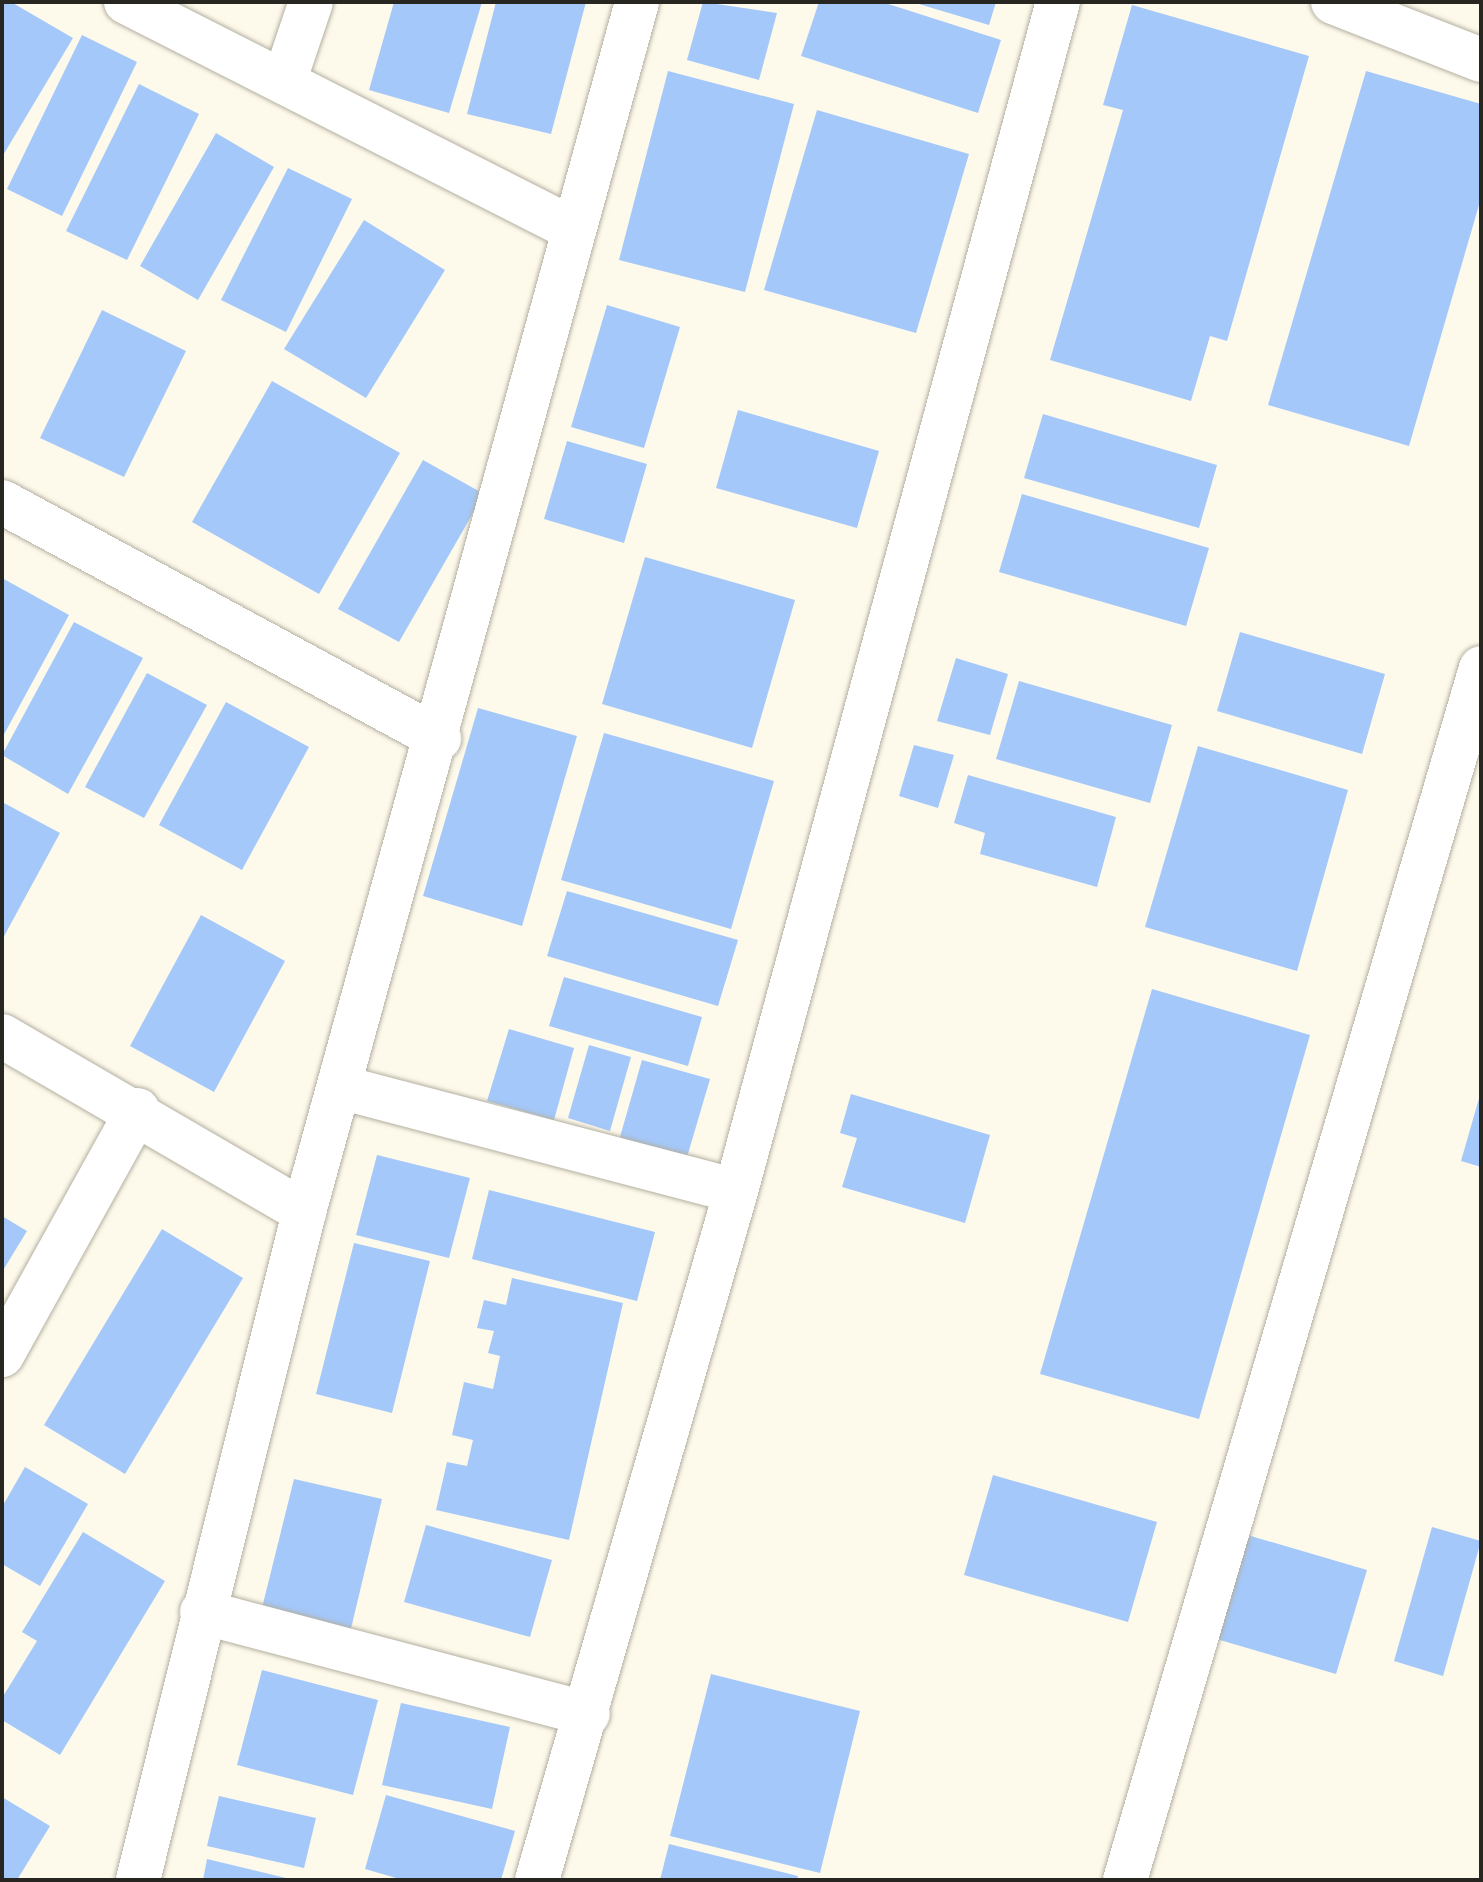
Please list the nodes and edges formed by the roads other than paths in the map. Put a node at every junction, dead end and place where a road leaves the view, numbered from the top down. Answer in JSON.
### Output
{"nodes":[{"id":1,"x":126,"y":2,"type":"edge"},
{"id":2,"x":311,"y":2,"type":"edge"},
{"id":3,"x":637,"y":2,"type":"edge"},
{"id":4,"x":1058,"y":2,"type":"edge"},
{"id":5,"x":1333,"y":2,"type":"edge"},
{"id":6,"x":1481,"y":60,"type":"edge"},
{"id":7,"x":284,"y":82,"type":"junction"},
{"id":8,"x":573,"y":229,"type":"junction"},
{"id":9,"x":2,"y":502,"type":"edge"},
{"id":10,"x":1481,"y":668,"type":"edge"},
{"id":11,"x":439,"y":738,"type":"junction"},
{"id":12,"x":2,"y":1036,"type":"edge"},
{"id":13,"x":340,"y":1087,"type":"junction"},
{"id":14,"x":138,"y":1110,"type":"junction"},
{"id":15,"x":736,"y":1191,"type":"junction"},
{"id":16,"x":304,"y":1212,"type":"junction"},
{"id":17,"x":2,"y":1355,"type":"edge"},
{"id":18,"x":202,"y":1612,"type":"junction"},
{"id":19,"x":588,"y":1714,"type":"junction"},
{"id":20,"x":138,"y":1880,"type":"edge"},
{"id":21,"x":537,"y":1880,"type":"edge"},
{"id":22,"x":1125,"y":1880,"type":"edge"}],
"edges":[{"from":1,"to":7,"type":"street"},
{"from":2,"to":7,"type":"street"},
{"from":3,"to":8,"type":"street"},
{"from":4,"to":15,"type":"street"},
{"from":5,"to":6,"type":"street"},
{"from":7,"to":8,"type":"street"},
{"from":8,"to":11,"type":"street"},
{"from":9,"to":11,"type":"street"},
{"from":10,"to":22,"type":"street"},
{"from":11,"to":13,"type":"street"},
{"from":12,"to":14,"type":"street"},
{"from":13,"to":15,"type":"street"},
{"from":13,"to":16,"type":"street"},
{"from":14,"to":16,"type":"street"},
{"from":14,"to":17,"type":"street"},
{"from":15,"to":19,"type":"street"},
{"from":16,"to":18,"type":"street"},
{"from":18,"to":19,"type":"street"},
{"from":18,"to":20,"type":"street"},
{"from":19,"to":21,"type":"street"}]}
